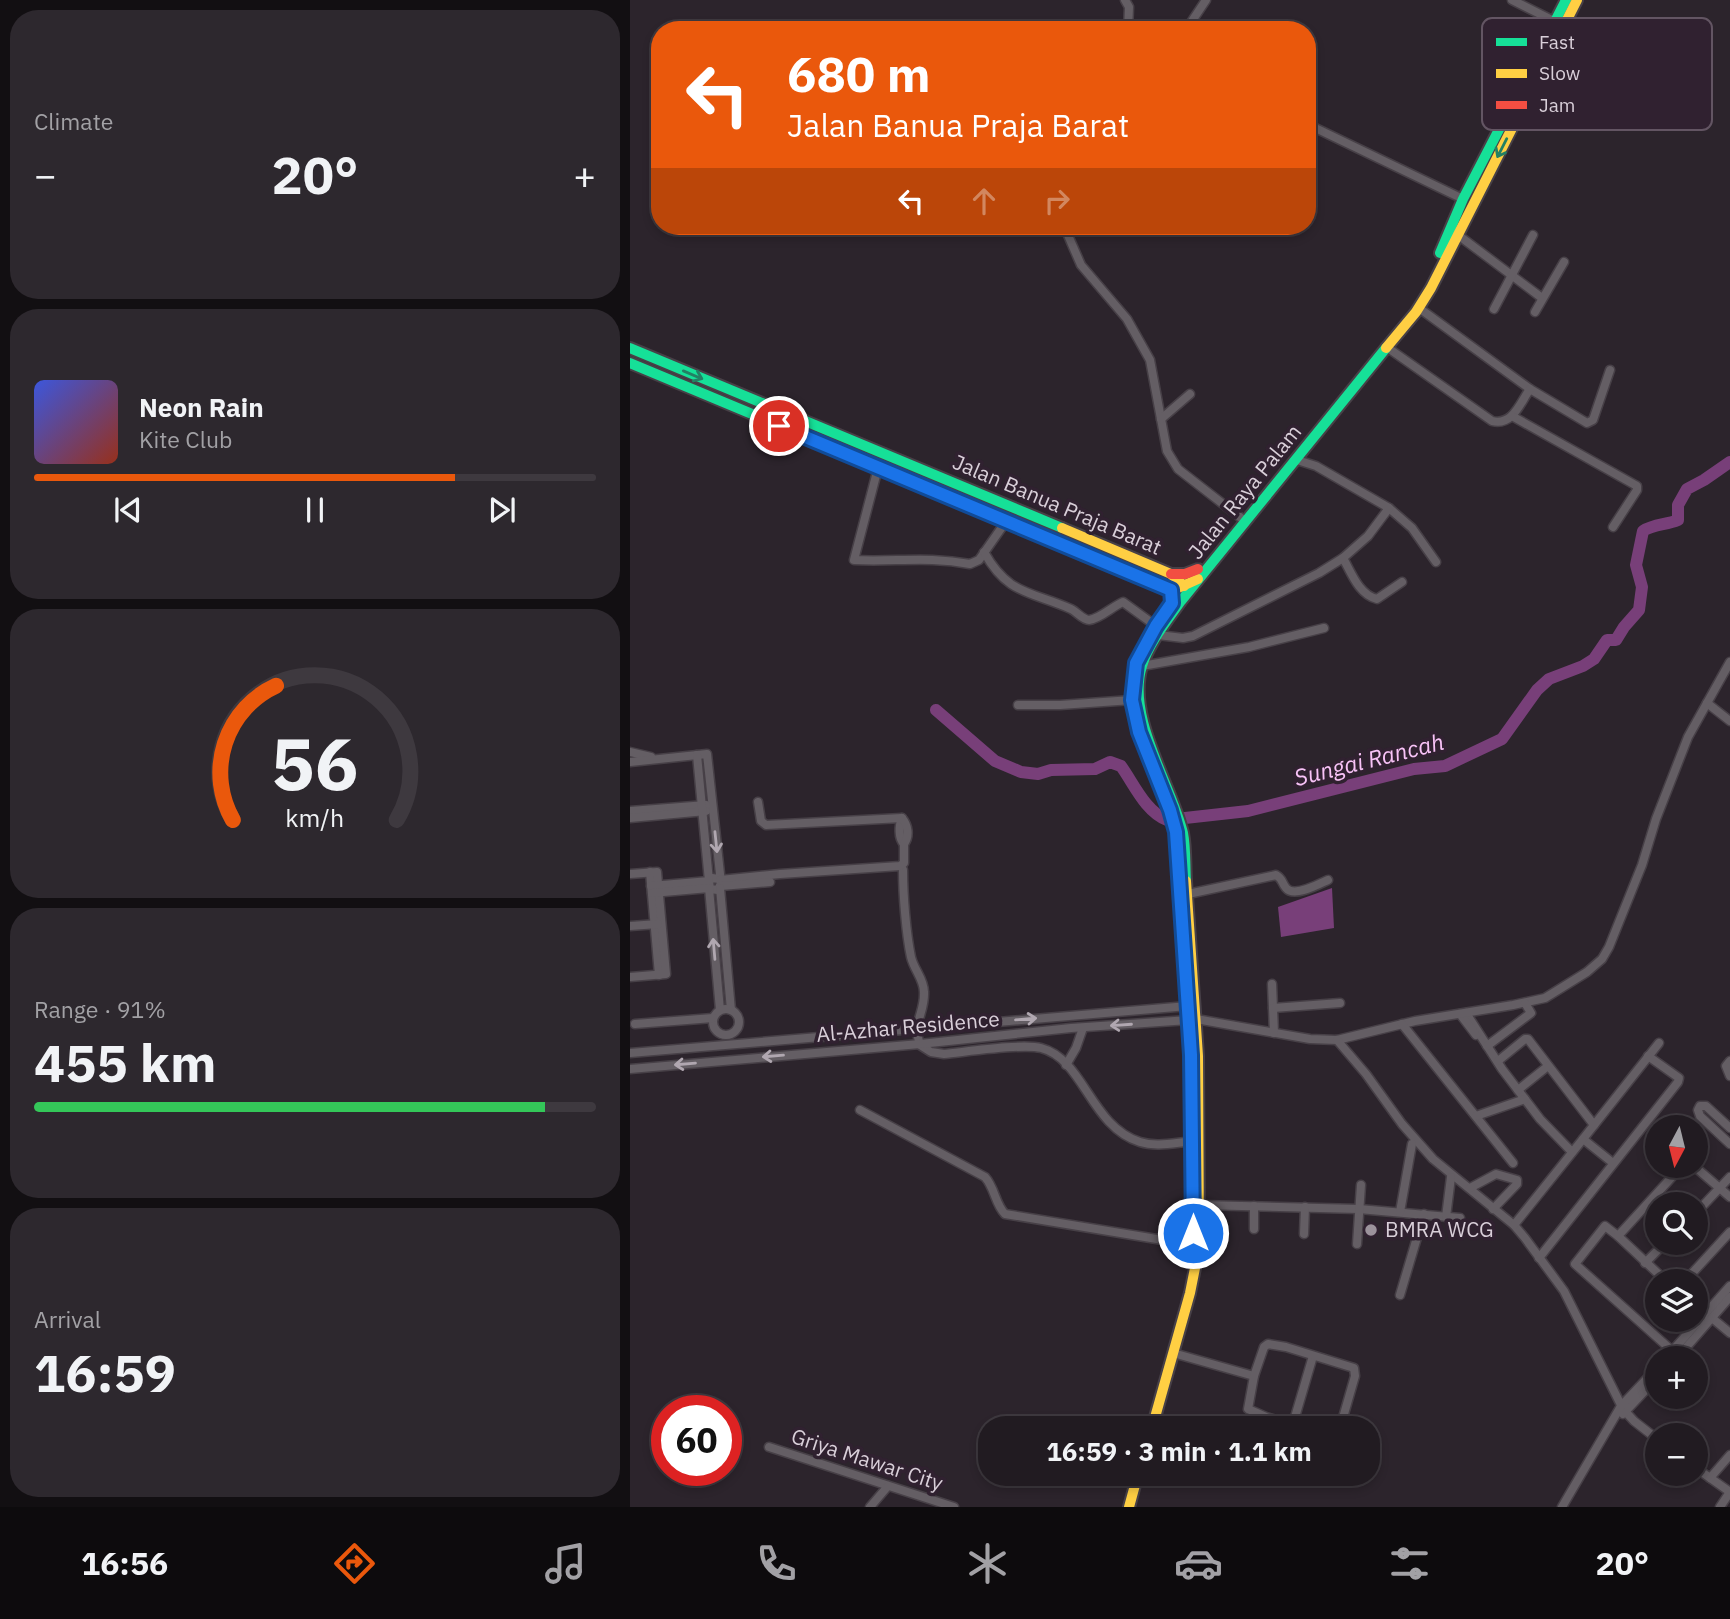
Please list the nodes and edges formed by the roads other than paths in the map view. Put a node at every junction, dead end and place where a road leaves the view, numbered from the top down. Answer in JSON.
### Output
{"nodes":[{"id":1,"x":1125,"y":0,"type":"edge"},
{"id":2,"x":1206,"y":0,"type":"edge"},
{"id":3,"x":1512,"y":0,"type":"edge"},
{"id":4,"x":1566,"y":0,"type":"edge"},
{"id":5,"x":1577,"y":0,"type":"edge"},
{"id":6,"x":1548,"y":18,"type":"edge"},
{"id":7,"x":1556,"y":18,"type":"edge"},
{"id":8,"x":1568,"y":18,"type":"edge"},
{"id":9,"x":1128,"y":21,"type":"edge"},
{"id":10,"x":1192,"y":21,"type":"edge"},
{"id":11,"x":1316,"y":128,"type":"edge"},
{"id":12,"x":1498,"y":130,"type":"edge"},
{"id":13,"x":1511,"y":130,"type":"edge"},
{"id":14,"x":1463,"y":199,"type":"junction"},
{"id":15,"x":1068,"y":235,"type":"edge"},
{"id":16,"x":1458,"y":235,"type":"junction"},
{"id":17,"x":1533,"y":235,"type":"dead end"},
{"id":18,"x":1564,"y":262,"type":"dead end"},
{"id":19,"x":1511,"y":275,"type":"junction"},
{"id":20,"x":1542,"y":298,"type":"junction"},
{"id":21,"x":1419,"y":308,"type":"junction"},
{"id":22,"x":1494,"y":309,"type":"dead end"},
{"id":23,"x":1535,"y":312,"type":"dead end"},
{"id":24,"x":630,"y":348,"type":"edge"},
{"id":25,"x":1388,"y":348,"type":"junction"},
{"id":26,"x":630,"y":363,"type":"edge"},
{"id":27,"x":1610,"y":370,"type":"dead end"},
{"id":28,"x":1357,"y":379,"type":"junction"},
{"id":29,"x":1530,"y":389,"type":"junction"},
{"id":30,"x":1190,"y":394,"type":"dead end"},
{"id":31,"x":1512,"y":416,"type":"junction"},
{"id":32,"x":1161,"y":419,"type":"junction"},
{"id":33,"x":1297,"y":460,"type":"junction"},
{"id":34,"x":878,"y":468,"type":"junction"},
{"id":35,"x":1389,"y":508,"type":"junction"},
{"id":36,"x":1241,"y":518,"type":"junction"},
{"id":37,"x":1007,"y":520,"type":"junction"},
{"id":38,"x":1613,"y":527,"type":"dead end"},
{"id":39,"x":984,"y":552,"type":"junction"},
{"id":40,"x":1343,"y":558,"type":"junction"},
{"id":41,"x":1436,"y":562,"type":"dead end"},
{"id":42,"x":1171,"y":574,"type":"junction"},
{"id":43,"x":1198,"y":574,"type":"junction"},
{"id":44,"x":1402,"y":582,"type":"dead end"},
{"id":45,"x":1184,"y":586,"type":"junction"},
{"id":46,"x":1166,"y":587,"type":"junction"},
{"id":47,"x":1176,"y":602,"type":"junction"},
{"id":48,"x":1324,"y":628,"type":"dead end"},
{"id":49,"x":1157,"y":630,"type":"junction"},
{"id":50,"x":1730,"y":662,"type":"edge"},
{"id":51,"x":1142,"y":666,"type":"junction"},
{"id":52,"x":1132,"y":700,"type":"junction"},
{"id":53,"x":1707,"y":703,"type":"junction"},
{"id":54,"x":1018,"y":705,"type":"dead end"},
{"id":55,"x":1730,"y":721,"type":"edge"},
{"id":56,"x":630,"y":752,"type":"edge"},
{"id":57,"x":697,"y":755,"type":"junction"},
{"id":58,"x":660,"y":759,"type":"junction"},
{"id":59,"x":630,"y":762,"type":"edge"},
{"id":60,"x":758,"y":802,"type":"dead end"},
{"id":61,"x":713,"y":807,"type":"junction"},
{"id":62,"x":702,"y":808,"type":"junction"},
{"id":63,"x":630,"y":811,"type":"edge"},
{"id":64,"x":1174,"y":814,"type":"junction"},
{"id":65,"x":630,"y":818,"type":"edge"},
{"id":66,"x":903,"y":870,"type":"dead end"},
{"id":67,"x":630,"y":874,"type":"edge"},
{"id":68,"x":1328,"y":880,"type":"dead end"},
{"id":69,"x":769,"y":882,"type":"dead end"},
{"id":70,"x":709,"y":884,"type":"junction"},
{"id":71,"x":720,"y":884,"type":"junction"},
{"id":72,"x":655,"y":889,"type":"junction"},
{"id":73,"x":1188,"y":894,"type":"junction"},
{"id":74,"x":658,"y":924,"type":"junction"},
{"id":75,"x":630,"y":926,"type":"edge"},
{"id":76,"x":1188,"y":955,"type":"junction"},
{"id":77,"x":630,"y":977,"type":"edge"},
{"id":78,"x":1272,"y":984,"type":"dead end"},
{"id":79,"x":729,"y":989,"type":"junction"},
{"id":80,"x":718,"y":990,"type":"junction"},
{"id":81,"x":1340,"y":1003,"type":"dead end"},
{"id":82,"x":1525,"y":1003,"type":"junction"},
{"id":83,"x":1188,"y":1006,"type":"junction"},
{"id":84,"x":1273,"y":1008,"type":"junction"},
{"id":85,"x":720,"y":1010,"type":"junction"},
{"id":86,"x":731,"y":1010,"type":"junction"},
{"id":87,"x":1463,"y":1013,"type":"junction"},
{"id":88,"x":713,"y":1018,"type":"junction"},
{"id":89,"x":1193,"y":1020,"type":"junction"},
{"id":90,"x":635,"y":1024,"type":"dead end"},
{"id":91,"x":1402,"y":1024,"type":"junction"},
{"id":92,"x":737,"y":1028,"type":"junction"},
{"id":93,"x":1083,"y":1028,"type":"junction"},
{"id":94,"x":917,"y":1030,"type":"junction"},
{"id":95,"x":717,"y":1031,"type":"junction"},
{"id":96,"x":905,"y":1031,"type":"junction"},
{"id":97,"x":1273,"y":1033,"type":"junction"},
{"id":98,"x":1337,"y":1040,"type":"junction"},
{"id":99,"x":1484,"y":1042,"type":"junction"},
{"id":100,"x":738,"y":1043,"type":"junction"},
{"id":101,"x":1659,"y":1043,"type":"dead end"},
{"id":102,"x":920,"y":1044,"type":"junction"},
{"id":103,"x":719,"y":1045,"type":"junction"},
{"id":104,"x":907,"y":1045,"type":"junction"},
{"id":105,"x":630,"y":1053,"type":"edge"},
{"id":106,"x":1648,"y":1056,"type":"junction"},
{"id":107,"x":741,"y":1059,"type":"junction"},
{"id":108,"x":720,"y":1061,"type":"junction"},
{"id":109,"x":1498,"y":1061,"type":"junction"},
{"id":110,"x":1730,"y":1061,"type":"edge"},
{"id":111,"x":1066,"y":1065,"type":"junction"},
{"id":112,"x":1548,"y":1066,"type":"junction"},
{"id":113,"x":630,"y":1069,"type":"edge"},
{"id":114,"x":1730,"y":1076,"type":"edge"},
{"id":115,"x":1518,"y":1090,"type":"junction"},
{"id":116,"x":1525,"y":1099,"type":"junction"},
{"id":117,"x":860,"y":1110,"type":"dead end"},
{"id":118,"x":1476,"y":1116,"type":"junction"},
{"id":119,"x":1718,"y":1117,"type":"junction"},
{"id":120,"x":1594,"y":1125,"type":"junction"},
{"id":121,"x":1711,"y":1126,"type":"junction"},
{"id":122,"x":1730,"y":1128,"type":"edge"},
{"id":123,"x":1583,"y":1139,"type":"junction"},
{"id":124,"x":1196,"y":1141,"type":"junction"},
{"id":125,"x":1412,"y":1144,"type":"dead end"},
{"id":126,"x":1730,"y":1144,"type":"edge"},
{"id":127,"x":1572,"y":1152,"type":"junction"},
{"id":128,"x":1513,"y":1163,"type":"dead end"},
{"id":129,"x":1614,"y":1163,"type":"junction"},
{"id":130,"x":1451,"y":1177,"type":"dead end"},
{"id":131,"x":1730,"y":1177,"type":"edge"},
{"id":132,"x":1671,"y":1178,"type":"edge"},
{"id":133,"x":1708,"y":1178,"type":"edge"},
{"id":134,"x":1361,"y":1185,"type":"dead end"},
{"id":135,"x":1470,"y":1188,"type":"junction"},
{"id":136,"x":1720,"y":1189,"type":"junction"},
{"id":137,"x":1730,"y":1197,"type":"edge"},
{"id":138,"x":1708,"y":1201,"type":"edge"},
{"id":139,"x":1200,"y":1205,"type":"junction"},
{"id":140,"x":1254,"y":1206,"type":"junction"},
{"id":141,"x":1305,"y":1207,"type":"junction"},
{"id":142,"x":1359,"y":1209,"type":"junction"},
{"id":143,"x":1493,"y":1209,"type":"junction"},
{"id":144,"x":1400,"y":1212,"type":"junction"},
{"id":145,"x":1423,"y":1214,"type":"junction"},
{"id":146,"x":1446,"y":1217,"type":"junction"},
{"id":147,"x":1460,"y":1218,"type":"dead end"},
{"id":148,"x":1514,"y":1225,"type":"junction"},
{"id":149,"x":1254,"y":1228,"type":"dead end"},
{"id":150,"x":1730,"y":1232,"type":"edge"},
{"id":151,"x":1304,"y":1234,"type":"dead end"},
{"id":152,"x":1618,"y":1236,"type":"junction"},
{"id":153,"x":1357,"y":1244,"type":"dead end"},
{"id":154,"x":1193,"y":1245,"type":"junction"},
{"id":155,"x":1653,"y":1255,"type":"edge"},
{"id":156,"x":1539,"y":1258,"type":"junction"},
{"id":157,"x":1645,"y":1263,"type":"junction"},
{"id":158,"x":1652,"y":1269,"type":"edge"},
{"id":159,"x":1696,"y":1269,"type":"edge"},
{"id":160,"x":1730,"y":1286,"type":"edge"},
{"id":161,"x":1400,"y":1295,"type":"dead end"},
{"id":162,"x":1730,"y":1297,"type":"edge"},
{"id":163,"x":1708,"y":1317,"type":"junction"},
{"id":164,"x":1695,"y":1332,"type":"edge"},
{"id":165,"x":1730,"y":1333,"type":"edge"},
{"id":166,"x":1662,"y":1346,"type":"edge"},
{"id":167,"x":1682,"y":1346,"type":"edge"},
{"id":168,"x":1173,"y":1353,"type":"junction"},
{"id":169,"x":1313,"y":1356,"type":"junction"},
{"id":170,"x":1254,"y":1376,"type":"junction"},
{"id":171,"x":1645,"y":1385,"type":"edge"},
{"id":172,"x":1645,"y":1388,"type":"edge"},
{"id":173,"x":1640,"y":1392,"type":"junction"},
{"id":174,"x":1623,"y":1409,"type":"junction"},
{"id":175,"x":1148,"y":1416,"type":"edge"},
{"id":176,"x":1155,"y":1416,"type":"edge"},
{"id":177,"x":1269,"y":1416,"type":"edge"},
{"id":178,"x":1295,"y":1416,"type":"edge"},
{"id":179,"x":1343,"y":1416,"type":"edge"},
{"id":180,"x":1645,"y":1428,"type":"edge"},
{"id":181,"x":769,"y":1447,"type":"dead end"},
{"id":182,"x":1730,"y":1455,"type":"edge"},
{"id":183,"x":1710,"y":1478,"type":"joint"},
{"id":184,"x":888,"y":1486,"type":"junction"},
{"id":185,"x":1128,"y":1486,"type":"edge"},
{"id":186,"x":1135,"y":1486,"type":"edge"},
{"id":187,"x":870,"y":1507,"type":"edge"},
{"id":188,"x":954,"y":1507,"type":"edge"},
{"id":189,"x":1122,"y":1507,"type":"edge"},
{"id":190,"x":1129,"y":1507,"type":"edge"},
{"id":191,"x":1562,"y":1507,"type":"edge"},
{"id":192,"x":1720,"y":1507,"type":"edge"}],
"edges":[{"from":1,"to":9,"type":"street"},
{"from":2,"to":10,"type":"street"},
{"from":3,"to":6,"type":"street"},
{"from":4,"to":7,"type":"main road","name":"Jalan Raya Palam"},
{"from":5,"to":8,"type":"main road","name":"Jalan Raya Palam","one_way":true},
{"from":11,"to":14,"type":"street"},
{"from":12,"to":14,"type":"main road","name":"Jalan Raya Palam"},
{"from":13,"to":16,"type":"main road","name":"Jalan Raya Palam","one_way":true},
{"from":14,"to":28,"type":"main road","name":"Jalan Raya Palam"},
{"from":15,"to":32,"type":"street"},
{"from":16,"to":19,"type":"street"},
{"from":16,"to":21,"type":"main road","name":"Jalan Raya Palam"},
{"from":17,"to":19,"type":"street"},
{"from":18,"to":20,"type":"street"},
{"from":19,"to":20,"type":"street"},
{"from":19,"to":22,"type":"street"},
{"from":20,"to":23,"type":"street"},
{"from":21,"to":25,"type":"main road","name":"Jalan Raya Palam"},
{"from":21,"to":29,"type":"street"},
{"from":24,"to":42,"type":"main road","name":"Jalan Banua Praja Barat","one_way":true},
{"from":25,"to":28,"type":"main road","name":"Jalan Raya Palam"},
{"from":25,"to":31,"type":"street"},
{"from":26,"to":34,"type":"main road","name":"Jalan Banua Praja Barat"},
{"from":27,"to":29,"type":"street"},
{"from":28,"to":33,"type":"main road","name":"Jalan Raya Palam"},
{"from":28,"to":36,"type":"main road","name":"Jalan Raya Palam"},
{"from":29,"to":31,"type":"street"},
{"from":30,"to":32,"type":"street"},
{"from":31,"to":38,"type":"street"},
{"from":32,"to":36,"type":"street"},
{"from":33,"to":35,"type":"street"},
{"from":33,"to":43,"type":"main road","name":"Jalan Raya Palam"},
{"from":34,"to":37,"type":"main road","name":"Jalan Banua Praja Barat"},
{"from":34,"to":39,"type":"street"},
{"from":35,"to":40,"type":"street"},
{"from":35,"to":41,"type":"street"},
{"from":36,"to":43,"type":"main road","name":"Jalan Raya Palam"},
{"from":37,"to":39,"type":"street"},
{"from":37,"to":46,"type":"main road","name":"Jalan Banua Praja Barat"},
{"from":39,"to":49,"type":"street"},
{"from":40,"to":44,"type":"street"},
{"from":40,"to":49,"type":"street"},
{"from":42,"to":43,"type":"main road"},
{"from":42,"to":45,"type":"main road","name":"Jalan Banua Praja Barat"},
{"from":43,"to":45,"type":"main road"},
{"from":43,"to":47,"type":"main road","name":"Jalan Raya Palam"},
{"from":45,"to":46,"type":"main road","name":"Jalan Banua Praja Barat"},
{"from":45,"to":47,"type":"main road","name":"Jalan Raya Palam"},
{"from":46,"to":47,"type":"main road"},
{"from":47,"to":49,"type":"main road","name":"Jalan Raya Palam"},
{"from":48,"to":51,"type":"street"},
{"from":49,"to":51,"type":"main road","name":"Jalan Raya Palam"},
{"from":49,"to":52,"type":"main road","name":"Jalan Raya Palam"},
{"from":50,"to":53,"type":"street","name":"Al-Azhar Residence"},
{"from":51,"to":64,"type":"main road","name":"Jalan Raya Palam"},
{"from":52,"to":54,"type":"street"},
{"from":52,"to":64,"type":"main road","name":"Jalan Raya Palam"},
{"from":53,"to":55,"type":"street"},
{"from":53,"to":82,"type":"street","name":"Al-Azhar Residence"},
{"from":56,"to":58,"type":"street"},
{"from":57,"to":58,"type":"street"},
{"from":57,"to":61,"type":"street"},
{"from":57,"to":62,"type":"street"},
{"from":58,"to":59,"type":"street"},
{"from":60,"to":71,"type":"street"},
{"from":61,"to":62,"type":"street"},
{"from":61,"to":71,"type":"street","one_way":true},
{"from":62,"to":63,"type":"street"},
{"from":62,"to":65,"type":"street"},
{"from":62,"to":70,"type":"street"},
{"from":64,"to":73,"type":"main road","name":"Jalan Raya Palam"},
{"from":64,"to":76,"type":"main road","name":"Jalan Raya Palam"},
{"from":66,"to":94,"type":"street"},
{"from":67,"to":72,"type":"street"},
{"from":68,"to":73,"type":"street"},
{"from":69,"to":71,"type":"street"},
{"from":70,"to":71,"type":"street"},
{"from":70,"to":72,"type":"street"},
{"from":80,"to":70,"type":"street","one_way":true},
{"from":71,"to":79,"type":"street"},
{"from":72,"to":74,"type":"street"},
{"from":73,"to":76,"type":"main road","name":"Jalan Raya Palam"},
{"from":74,"to":75,"type":"street"},
{"from":74,"to":77,"type":"street"},
{"from":76,"to":83,"type":"main road","name":"Jalan Raya Palam"},
{"from":76,"to":89,"type":"main road","name":"Jalan Raya Palam"},
{"from":78,"to":84,"type":"street"},
{"from":79,"to":80,"type":"street"},
{"from":79,"to":86,"type":"street"},
{"from":80,"to":85,"type":"street"},
{"from":81,"to":84,"type":"street"},
{"from":82,"to":87,"type":"street","name":"Al-Azhar Residence"},
{"from":82,"to":99,"type":"street"},
{"from":83,"to":89,"type":"main road","name":"Jalan Raya Palam"},
{"from":94,"to":83,"type":"street","name":"Al-Azhar Residence","one_way":true},
{"from":84,"to":97,"type":"street"},
{"from":85,"to":86,"type":"street"},
{"from":85,"to":88,"type":"street"},
{"from":86,"to":92,"type":"street"},
{"from":87,"to":91,"type":"street","name":"Al-Azhar Residence"},
{"from":87,"to":99,"type":"street"},
{"from":88,"to":90,"type":"street"},
{"from":88,"to":95,"type":"street"},
{"from":89,"to":93,"type":"street","name":"Al-Azhar Residence","one_way":true},
{"from":89,"to":97,"type":"street","name":"Al-Azhar Residence"},
{"from":89,"to":124,"type":"main road","name":"Jalan Raya Palam"},
{"from":91,"to":98,"type":"street","name":"Al-Azhar Residence"},
{"from":91,"to":118,"type":"street"},
{"from":92,"to":95,"type":"street"},
{"from":92,"to":100,"type":"street"},
{"from":93,"to":102,"type":"street","name":"Al-Azhar Residence"},
{"from":93,"to":111,"type":"street"},
{"from":94,"to":96,"type":"street","name":"Al-Azhar Residence"},
{"from":94,"to":102,"type":"street"},
{"from":95,"to":103,"type":"street"},
{"from":96,"to":100,"type":"street","name":"Al-Azhar Residence"},
{"from":96,"to":104,"type":"street"},
{"from":97,"to":98,"type":"street","name":"Al-Azhar Residence"},
{"from":98,"to":135,"type":"street"},
{"from":99,"to":109,"type":"street"},
{"from":100,"to":103,"type":"street","name":"Al-Azhar Residence"},
{"from":100,"to":107,"type":"street"},
{"from":101,"to":106,"type":"street"},
{"from":102,"to":104,"type":"street","name":"Al-Azhar Residence"},
{"from":102,"to":111,"type":"street"},
{"from":103,"to":105,"type":"street","name":"Al-Azhar Residence"},
{"from":103,"to":108,"type":"street"},
{"from":104,"to":107,"type":"street","name":"Al-Azhar Residence","one_way":true},
{"from":106,"to":120,"type":"street"},
{"from":106,"to":129,"type":"street"},
{"from":107,"to":108,"type":"street","name":"Al-Azhar Residence"},
{"from":108,"to":113,"type":"street","name":"Al-Azhar Residence","one_way":true},
{"from":109,"to":112,"type":"street"},
{"from":109,"to":115,"type":"street"},
{"from":110,"to":114,"type":"street"},
{"from":111,"to":124,"type":"street"},
{"from":112,"to":115,"type":"street"},
{"from":112,"to":120,"type":"street"},
{"from":115,"to":116,"type":"street"},
{"from":116,"to":118,"type":"street"},
{"from":116,"to":127,"type":"street"},
{"from":117,"to":154,"type":"street"},
{"from":118,"to":128,"type":"street"},
{"from":119,"to":121,"type":"street"},
{"from":119,"to":121,"type":"street"},
{"from":119,"to":122,"type":"street"},
{"from":120,"to":123,"type":"street"},
{"from":121,"to":126,"type":"street"},
{"from":123,"to":127,"type":"street"},
{"from":123,"to":129,"type":"street"},
{"from":124,"to":139,"type":"main road","name":"Jalan Raya Palam"},
{"from":124,"to":154,"type":"main road","name":"Jalan Raya Palam"},
{"from":125,"to":144,"type":"street"},
{"from":127,"to":148,"type":"street"},
{"from":129,"to":156,"type":"street"},
{"from":130,"to":146,"type":"street"},
{"from":131,"to":136,"type":"street"},
{"from":132,"to":152,"type":"street"},
{"from":133,"to":136,"type":"street"},
{"from":134,"to":142,"type":"street"},
{"from":135,"to":143,"type":"street"},
{"from":135,"to":143,"type":"street"},
{"from":136,"to":137,"type":"street"},
{"from":136,"to":138,"type":"street"},
{"from":139,"to":140,"type":"street"},
{"from":139,"to":168,"type":"main road","name":"Jalan Raya Palam"},
{"from":140,"to":141,"type":"street"},
{"from":140,"to":149,"type":"street"},
{"from":141,"to":142,"type":"street"},
{"from":141,"to":151,"type":"street"},
{"from":142,"to":144,"type":"street"},
{"from":142,"to":153,"type":"street"},
{"from":143,"to":148,"type":"street"},
{"from":144,"to":145,"type":"street"},
{"from":145,"to":146,"type":"street"},
{"from":145,"to":161,"type":"street"},
{"from":146,"to":147,"type":"street"},
{"from":148,"to":156,"type":"street"},
{"from":150,"to":159,"type":"street"},
{"from":152,"to":157,"type":"street"},
{"from":152,"to":166,"type":"street"},
{"from":154,"to":175,"type":"main road","name":"Jalan Raya Palam"},
{"from":155,"to":157,"type":"street"},
{"from":156,"to":174,"type":"street"},
{"from":157,"to":158,"type":"street"},
{"from":160,"to":163,"type":"street"},
{"from":162,"to":163,"type":"street"},
{"from":163,"to":165,"type":"street"},
{"from":164,"to":167,"type":"street"},
{"from":168,"to":170,"type":"street"},
{"from":168,"to":176,"type":"main road","name":"Jalan Raya Palam"},
{"from":169,"to":170,"type":"street"},
{"from":169,"to":178,"type":"street"},
{"from":169,"to":179,"type":"street"},
{"from":170,"to":177,"type":"street"},
{"from":171,"to":173,"type":"street"},
{"from":172,"to":173,"type":"street"},
{"from":173,"to":174,"type":"street"},
{"from":174,"to":180,"type":"street"},
{"from":174,"to":191,"type":"street"},
{"from":181,"to":184,"type":"street","name":"Griya Mawar City"},
{"from":182,"to":183,"type":"street"},
{"from":183,"to":192,"type":"street"},
{"from":184,"to":187,"type":"street"},
{"from":184,"to":188,"type":"street","name":"Griya Mawar City"},
{"from":185,"to":189,"type":"main road"},
{"from":186,"to":190,"type":"main road"}]}
